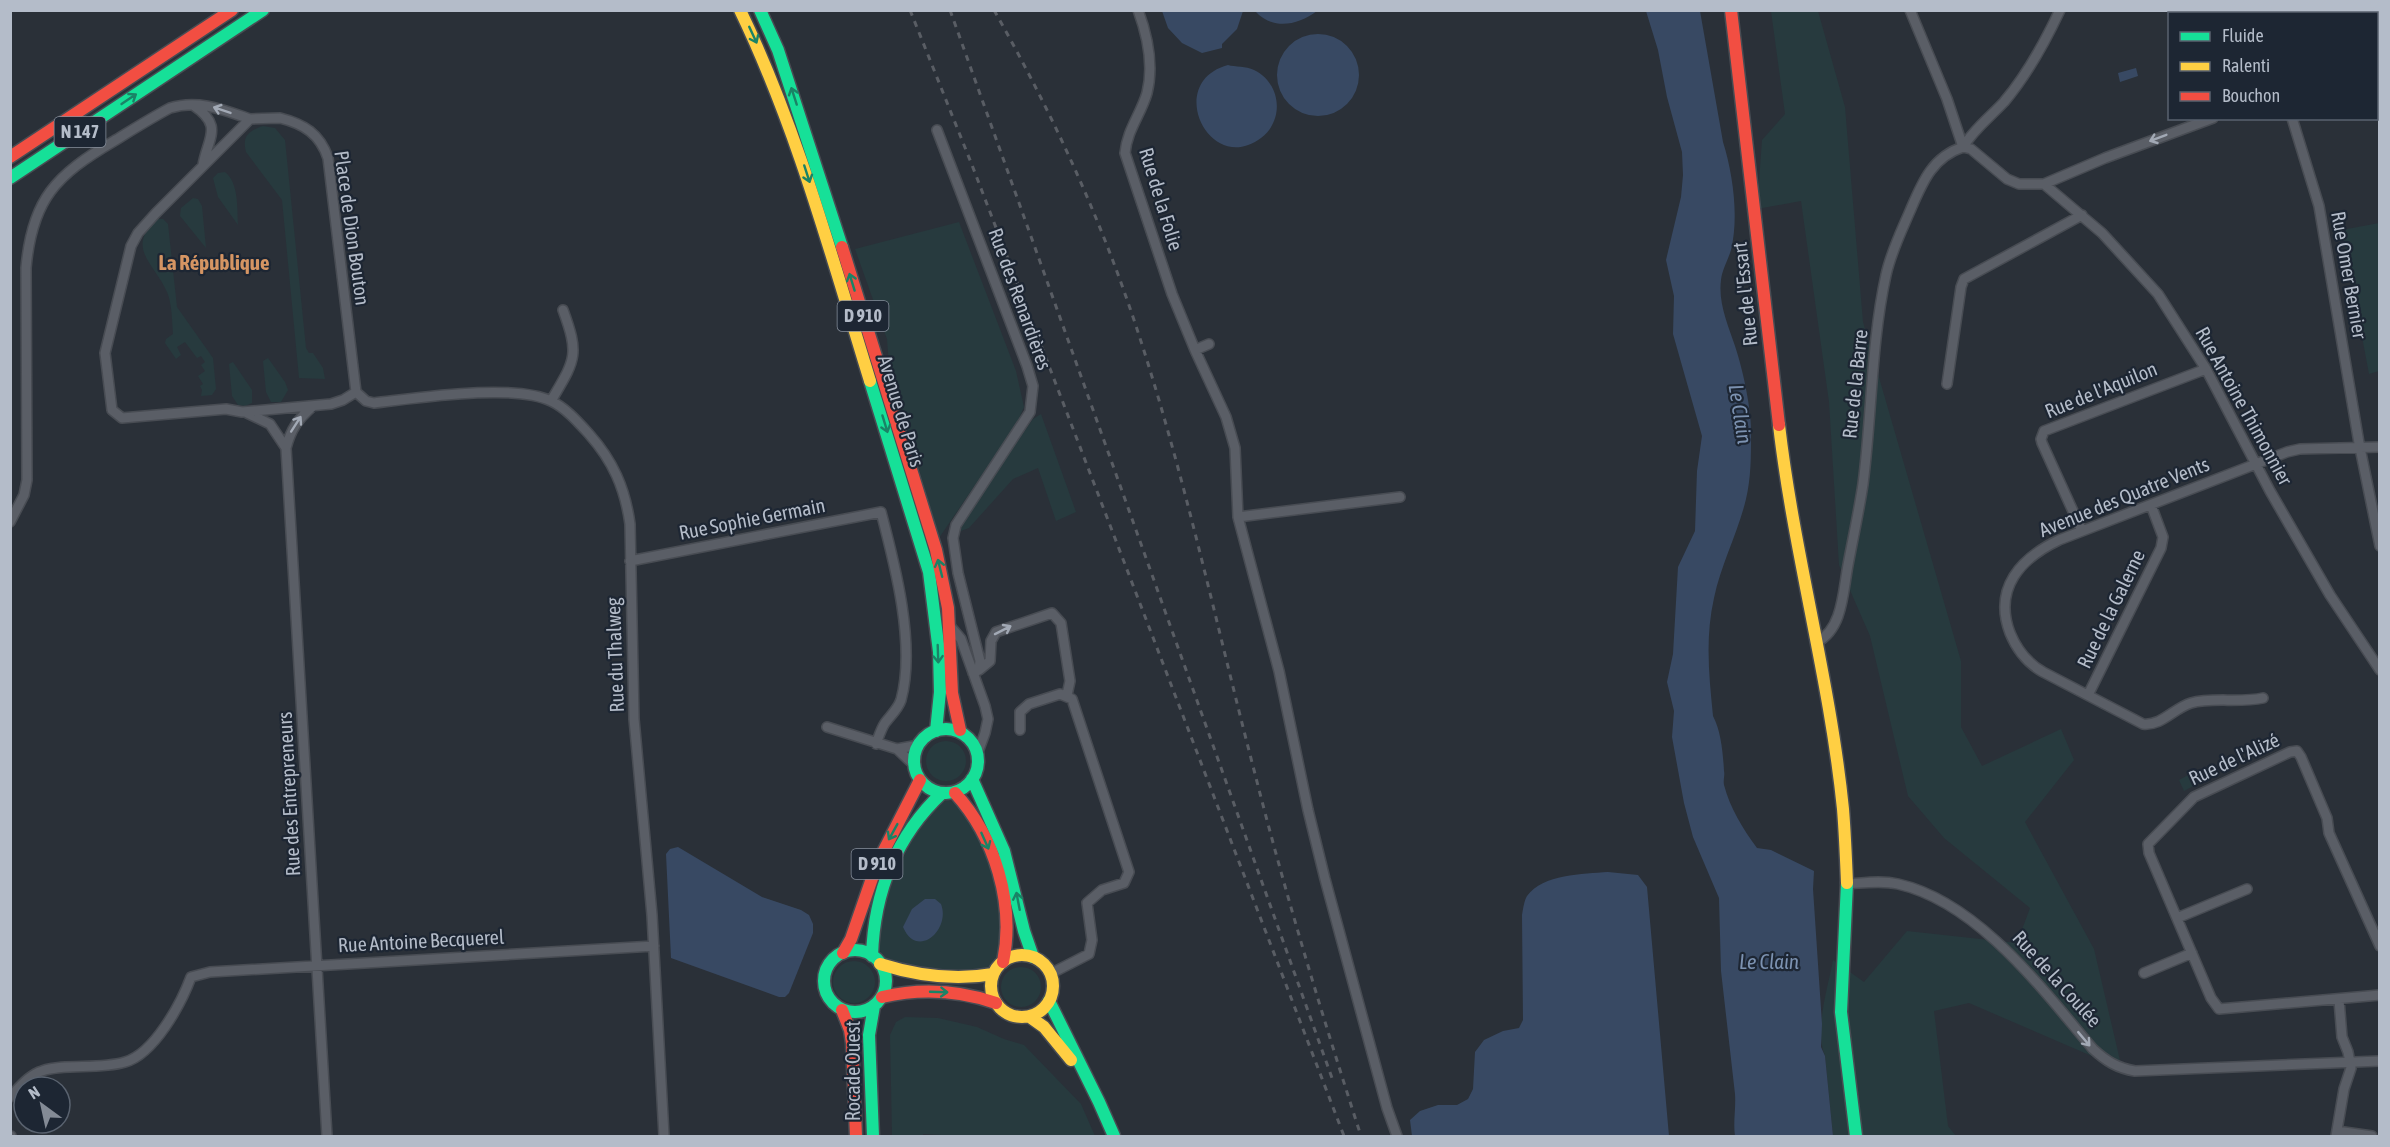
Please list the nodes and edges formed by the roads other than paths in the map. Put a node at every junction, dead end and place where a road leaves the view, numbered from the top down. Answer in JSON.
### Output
{"nodes":[{"id":1,"x":217,"y":10,"type":"edge"},
{"id":2,"x":232,"y":10,"type":"edge"},
{"id":3,"x":263,"y":10,"type":"edge"},
{"id":4,"x":276,"y":10,"type":"edge"},
{"id":5,"x":740,"y":10,"type":"edge"},
{"id":6,"x":760,"y":10,"type":"edge"},
{"id":7,"x":1138,"y":10,"type":"edge"},
{"id":8,"x":1731,"y":10,"type":"edge"},
{"id":9,"x":1910,"y":10,"type":"edge"},
{"id":10,"x":2060,"y":10,"type":"edge"},
{"id":11,"x":150,"y":85,"type":"junction"},
{"id":12,"x":103,"y":96,"type":"junction"},
{"id":13,"x":88,"y":105,"type":"junction"},
{"id":14,"x":194,"y":105,"type":"junction"},
{"id":15,"x":250,"y":119,"type":"junction"},
{"id":16,"x":2208,"y":120,"type":"edge"},
{"id":17,"x":2293,"y":120,"type":"edge"},
{"id":18,"x":937,"y":130,"type":"dead end"},
{"id":19,"x":1963,"y":147,"type":"junction"},
{"id":20,"x":10,"y":150,"type":"edge"},
{"id":21,"x":10,"y":157,"type":"edge"},
{"id":22,"x":203,"y":166,"type":"junction"},
{"id":23,"x":10,"y":178,"type":"edge"},
{"id":24,"x":2044,"y":184,"type":"junction"},
{"id":25,"x":2082,"y":215,"type":"junction"},
{"id":26,"x":563,"y":310,"type":"dead end"},
{"id":27,"x":1209,"y":344,"type":"dead end"},
{"id":28,"x":1195,"y":350,"type":"junction"},
{"id":29,"x":2206,"y":369,"type":"junction"},
{"id":30,"x":1947,"y":384,"type":"dead end"},
{"id":31,"x":356,"y":392,"type":"junction"},
{"id":32,"x":551,"y":401,"type":"junction"},
{"id":33,"x":314,"y":405,"type":"junction"},
{"id":34,"x":242,"y":412,"type":"junction"},
{"id":35,"x":2379,"y":447,"type":"edge"},
{"id":36,"x":286,"y":448,"type":"junction"},
{"id":37,"x":2361,"y":448,"type":"junction"},
{"id":38,"x":2256,"y":464,"type":"junction"},
{"id":39,"x":1400,"y":497,"type":"dead end"},
{"id":40,"x":2151,"y":505,"type":"junction"},
{"id":41,"x":1238,"y":517,"type":"junction"},
{"id":42,"x":10,"y":522,"type":"edge"},
{"id":43,"x":2082,"y":531,"type":"junction"},
{"id":44,"x":2379,"y":546,"type":"edge"},
{"id":45,"x":630,"y":561,"type":"junction"},
{"id":46,"x":950,"y":626,"type":"junction"},
{"id":47,"x":1817,"y":642,"type":"junction"},
{"id":48,"x":2379,"y":670,"type":"edge"},
{"id":49,"x":976,"y":671,"type":"junction"},
{"id":50,"x":2088,"y":695,"type":"junction"},
{"id":51,"x":1067,"y":696,"type":"junction"},
{"id":52,"x":2263,"y":698,"type":"dead end"},
{"id":53,"x":827,"y":727,"type":"dead end"},
{"id":54,"x":960,"y":730,"type":"junction"},
{"id":55,"x":1020,"y":730,"type":"dead end"},
{"id":56,"x":936,"y":731,"type":"junction"},
{"id":57,"x":876,"y":744,"type":"junction"},
{"id":58,"x":919,"y":745,"type":"junction"},
{"id":59,"x":897,"y":749,"type":"junction"},
{"id":60,"x":978,"y":752,"type":"junction"},
{"id":61,"x":914,"y":765,"type":"junction"},
{"id":62,"x":972,"y":779,"type":"junction"},
{"id":63,"x":920,"y":780,"type":"junction"},
{"id":64,"x":948,"y":793,"type":"junction"},
{"id":65,"x":1847,"y":884,"type":"junction"},
{"id":66,"x":2247,"y":889,"type":"dead end"},
{"id":67,"x":2177,"y":918,"type":"junction"},
{"id":68,"x":2379,"y":945,"type":"edge"},
{"id":69,"x":654,"y":946,"type":"junction"},
{"id":70,"x":843,"y":953,"type":"junction"},
{"id":71,"x":2192,"y":953,"type":"junction"},
{"id":72,"x":1033,"y":957,"type":"junction"},
{"id":73,"x":876,"y":960,"type":"junction"},
{"id":74,"x":1003,"y":962,"type":"junction"},
{"id":75,"x":317,"y":965,"type":"junction"},
{"id":76,"x":2144,"y":973,"type":"dead end"},
{"id":77,"x":993,"y":974,"type":"junction"},
{"id":78,"x":1050,"y":974,"type":"junction"},
{"id":79,"x":2379,"y":995,"type":"edge"},
{"id":80,"x":2339,"y":1000,"type":"junction"},
{"id":81,"x":878,"y":1001,"type":"junction"},
{"id":82,"x":1049,"y":1001,"type":"junction"},
{"id":83,"x":996,"y":1003,"type":"junction"},
{"id":84,"x":842,"y":1010,"type":"junction"},
{"id":85,"x":1030,"y":1017,"type":"junction"},
{"id":86,"x":2379,"y":1061,"type":"edge"},
{"id":87,"x":2350,"y":1062,"type":"junction"},
{"id":88,"x":1094,"y":1090,"type":"junction"},
{"id":89,"x":10,"y":1097,"type":"edge"},
{"id":90,"x":2336,"y":1134,"type":"edge"},
{"id":91,"x":327,"y":1137,"type":"edge"},
{"id":92,"x":664,"y":1137,"type":"edge"},
{"id":93,"x":856,"y":1137,"type":"edge"},
{"id":94,"x":873,"y":1137,"type":"edge"},
{"id":95,"x":1113,"y":1137,"type":"edge"},
{"id":96,"x":1397,"y":1137,"type":"edge"},
{"id":97,"x":1856,"y":1137,"type":"edge"},
{"id":98,"x":2372,"y":1137,"type":"edge"}],
"edges":[{"from":1,"to":12,"type":"main road"},
{"from":2,"to":12,"type":"main road","number":"N 147"},
{"from":3,"to":11,"type":"main road","number":"N 147"},
{"from":4,"to":11,"type":"main road"},
{"from":5,"to":56,"type":"main road","name":"Avenue de Paris","number":"D 910","one_way":true},
{"from":46,"to":6,"type":"main road","name":"Avenue de Paris","number":"D 910","one_way":true},
{"from":7,"to":28,"type":"street","name":"Rue de la Folie"},
{"from":8,"to":47,"type":"main road","name":"Rue de l'Essart"},
{"from":9,"to":19,"type":"street"},
{"from":10,"to":19,"type":"street"},
{"from":23,"to":11,"type":"main road","number":"N 147","one_way":true},
{"from":12,"to":13,"type":"main road","number":"N 147"},
{"from":13,"to":20,"type":"main road"},
{"from":13,"to":21,"type":"main road","number":"N 147"},
{"from":15,"to":14,"type":"street","one_way":true},
{"from":14,"to":22,"type":"street"},
{"from":14,"to":42,"type":"street"},
{"from":15,"to":22,"type":"street"},
{"from":15,"to":31,"type":"street","name":"Place de Dion Bouton"},
{"from":16,"to":24,"type":"street","one_way":true},
{"from":17,"to":37,"type":"street","name":"Rue Omer Bernier"},
{"from":18,"to":49,"type":"street","name":"Rue des Renardières"},
{"from":19,"to":24,"type":"street"},
{"from":19,"to":47,"type":"street","name":"Rue de la Barre"},
{"from":22,"to":34,"type":"street"},
{"from":24,"to":25,"type":"street","name":"Rue Antoine Thimonnier"},
{"from":25,"to":29,"type":"street","name":"Rue Antoine Thimonnier"},
{"from":25,"to":30,"type":"street"},
{"from":26,"to":32,"type":"street"},
{"from":27,"to":28,"type":"street"},
{"from":28,"to":41,"type":"street","name":"Rue de la Folie"},
{"from":29,"to":38,"type":"street","name":"Rue Antoine Thimonnier"},
{"from":29,"to":43,"type":"street","name":"Rue de l'Aquilon"},
{"from":31,"to":32,"type":"street","name":"Rue du Thalweg"},
{"from":31,"to":33,"type":"street"},
{"from":32,"to":45,"type":"street","name":"Rue du Thalweg"},
{"from":33,"to":34,"type":"street"},
{"from":36,"to":33,"type":"street","one_way":true},
{"from":34,"to":36,"type":"street"},
{"from":35,"to":37,"type":"street","name":"Avenue des Quatre Vents"},
{"from":36,"to":75,"type":"street","name":"Rue des Entrepreneurs"},
{"from":37,"to":38,"type":"street","name":"Avenue des Quatre Vents"},
{"from":37,"to":44,"type":"street","name":"Rue Omer Bernier"},
{"from":38,"to":40,"type":"street","name":"Avenue des Quatre Vents"},
{"from":38,"to":48,"type":"street","name":"Rue Antoine Thimonnier"},
{"from":39,"to":41,"type":"street"},
{"from":40,"to":43,"type":"street","name":"Avenue des Quatre Vents"},
{"from":40,"to":50,"type":"street","name":"Rue de la Galerne"},
{"from":41,"to":96,"type":"street","name":"Rue de la Folie"},
{"from":43,"to":50,"type":"street","name":"Avenue des Quatre Vents"},
{"from":45,"to":57,"type":"street","name":"Rue Sophie Germain"},
{"from":45,"to":69,"type":"street","name":"Rue du Thalweg"},
{"from":46,"to":49,"type":"street","name":"Rue des Renardières"},
{"from":46,"to":54,"type":"main road","name":"Avenue de Paris","number":"D 910"},
{"from":47,"to":65,"type":"main road"},
{"from":49,"to":51,"type":"street","one_way":true},
{"from":49,"to":60,"type":"street","name":"Rue des Renardières"},
{"from":50,"to":52,"type":"street","name":"Avenue des Quatre Vents"},
{"from":51,"to":55,"type":"street"},
{"from":51,"to":78,"type":"street"},
{"from":53,"to":57,"type":"street"},
{"from":54,"to":56,"type":"main road"},
{"from":54,"to":60,"type":"main road"},
{"from":56,"to":58,"type":"main road"},
{"from":57,"to":59,"type":"street"},
{"from":58,"to":59,"type":"street"},
{"from":58,"to":61,"type":"main road"},
{"from":59,"to":61,"type":"street"},
{"from":60,"to":62,"type":"main road"},
{"from":61,"to":63,"type":"main road"},
{"from":62,"to":64,"type":"main road"},
{"from":72,"to":62,"type":"main road","one_way":true},
{"from":63,"to":64,"type":"main road"},
{"from":63,"to":70,"type":"main road","number":"D 910","one_way":true},
{"from":64,"to":73,"type":"main road","number":"D 910"},
{"from":64,"to":74,"type":"main road","one_way":true},
{"from":65,"to":87,"type":"street","name":"Rue de la Coulée","one_way":true},
{"from":65,"to":97,"type":"main road"},
{"from":66,"to":67,"type":"street"},
{"from":67,"to":68,"type":"street","name":"Rue de l'Alizé"},
{"from":67,"to":71,"type":"street","name":"Rue de l'Alizé"},
{"from":69,"to":75,"type":"street","name":"Rue Antoine Becquerel"},
{"from":69,"to":92,"type":"street","name":"Rue du Thalweg"},
{"from":70,"to":73,"type":"main road"},
{"from":70,"to":84,"type":"main road"},
{"from":71,"to":76,"type":"street"},
{"from":71,"to":80,"type":"street","name":"Rue de l'Alizé"},
{"from":72,"to":74,"type":"main road"},
{"from":72,"to":78,"type":"main road"},
{"from":73,"to":77,"type":"main road"},
{"from":73,"to":81,"type":"main road"},
{"from":74,"to":77,"type":"main road"},
{"from":75,"to":89,"type":"street","name":"Rue Antoine Becquerel"},
{"from":75,"to":91,"type":"street","name":"Rue des Entrepreneurs"},
{"from":77,"to":83,"type":"main road"},
{"from":78,"to":82,"type":"main road"},
{"from":79,"to":80,"type":"street","name":"Rue de l'Alizé"},
{"from":80,"to":87,"type":"street"},
{"from":81,"to":83,"type":"main road","one_way":true},
{"from":81,"to":84,"type":"main road"},
{"from":81,"to":94,"type":"main road","name":"Rocade Ouest"},
{"from":82,"to":85,"type":"main road"},
{"from":82,"to":88,"type":"main road"},
{"from":83,"to":85,"type":"main road"},
{"from":84,"to":93,"type":"main road","name":"Rocade Ouest"},
{"from":85,"to":88,"type":"main road"},
{"from":86,"to":87,"type":"street","name":"Rue de la Coulée"},
{"from":87,"to":90,"type":"street"},
{"from":88,"to":95,"type":"main road"},
{"from":90,"to":98,"type":"street"}]}
